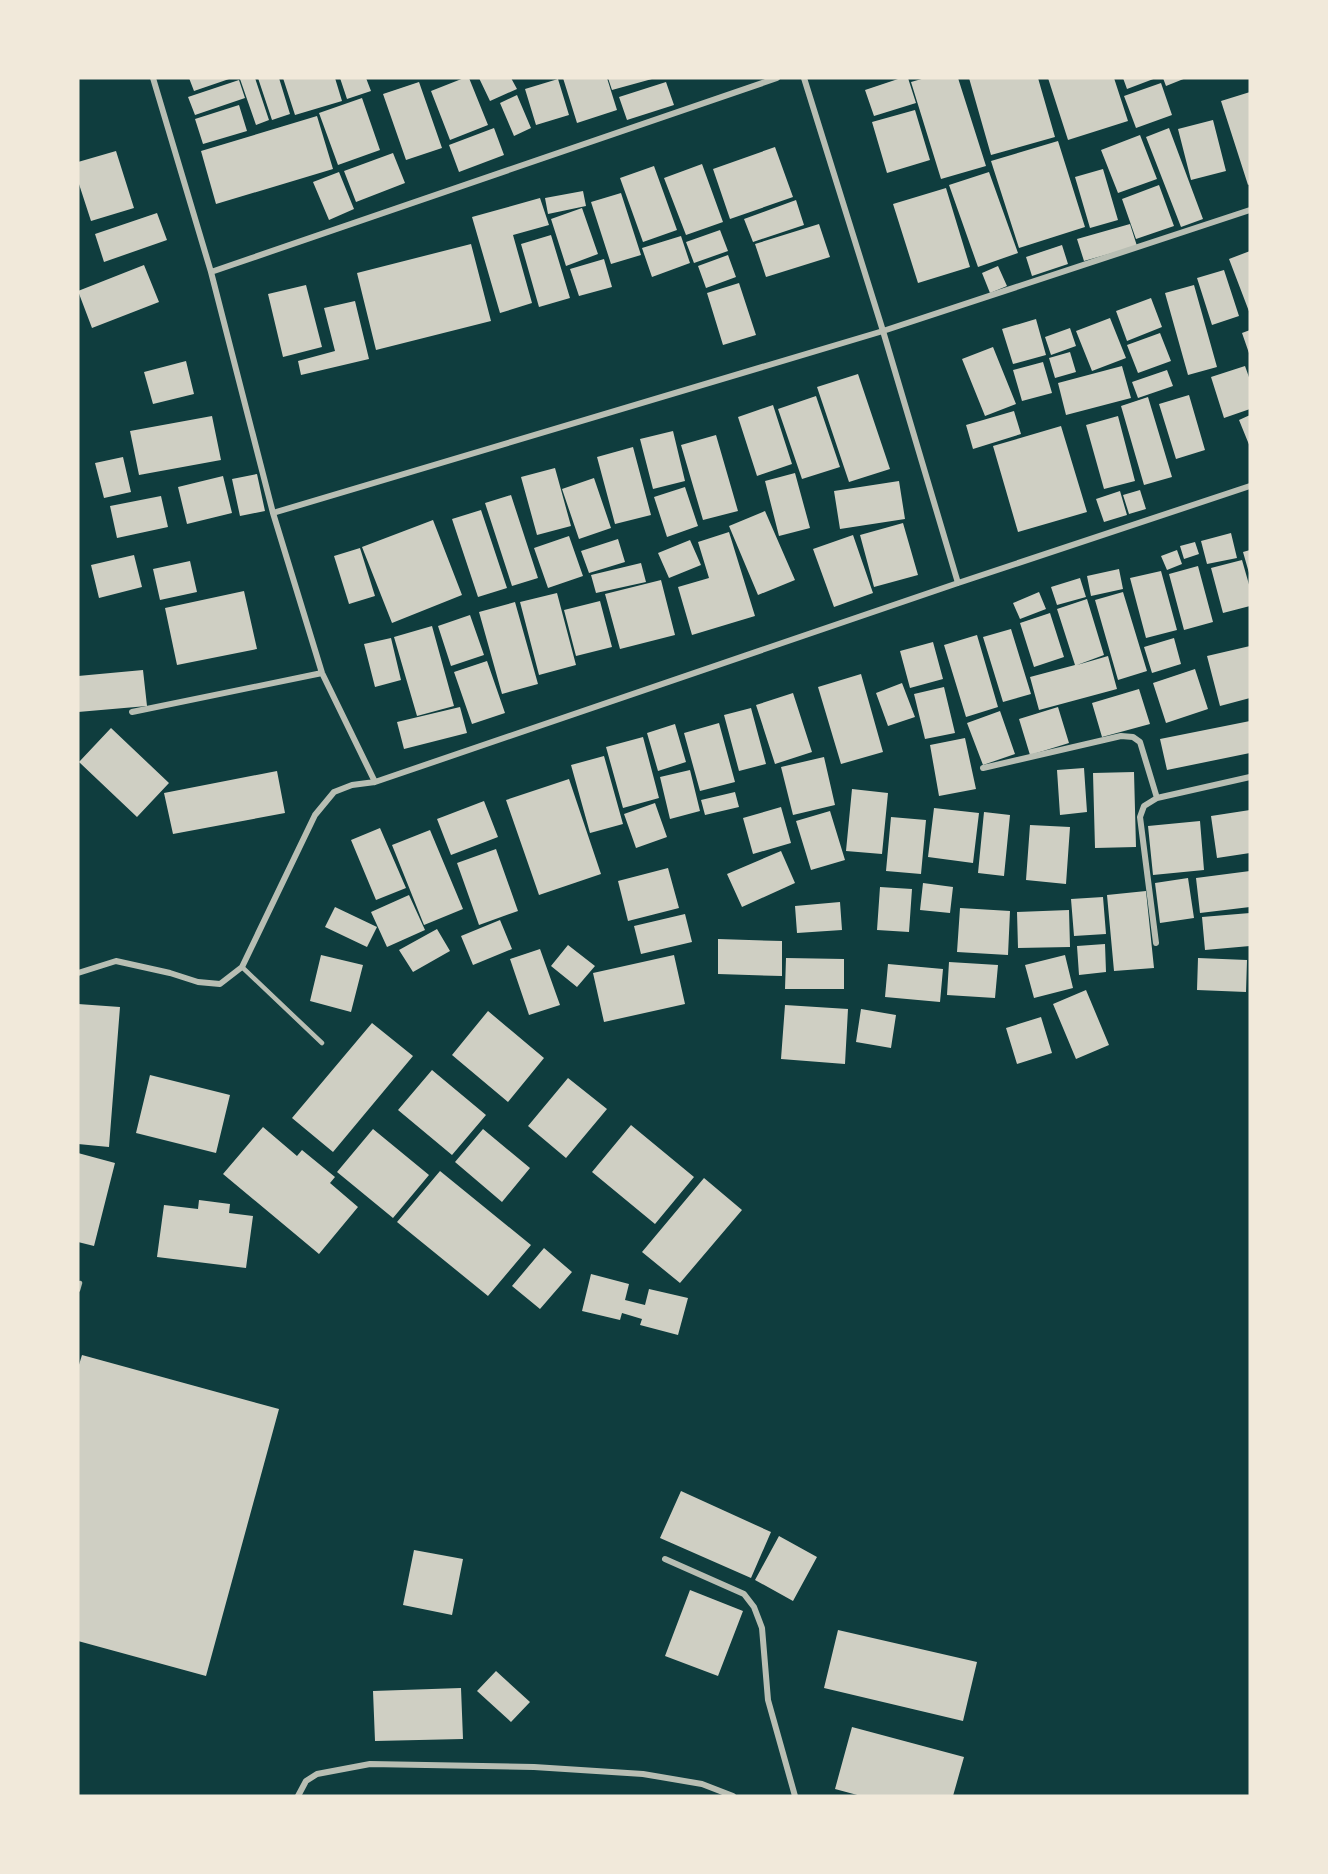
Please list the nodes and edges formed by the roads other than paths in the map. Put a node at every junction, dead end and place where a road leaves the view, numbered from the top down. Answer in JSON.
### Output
{"nodes":[{"id":1,"x":153,"y":78,"type":"edge"},
{"id":2,"x":777,"y":78,"type":"edge"},
{"id":3,"x":804,"y":78,"type":"edge"},
{"id":4,"x":1250,"y":210,"type":"edge"},
{"id":5,"x":211,"y":272,"type":"junction"},
{"id":6,"x":883,"y":331,"type":"junction"},
{"id":7,"x":1250,"y":486,"type":"edge"},
{"id":8,"x":273,"y":513,"type":"junction"},
{"id":9,"x":958,"y":583,"type":"junction"},
{"id":10,"x":322,"y":673,"type":"junction"},
{"id":11,"x":132,"y":712,"type":"dead end"},
{"id":12,"x":983,"y":768,"type":"dead end"},
{"id":13,"x":1250,"y":777,"type":"edge"},
{"id":14,"x":375,"y":782,"type":"junction"},
{"id":15,"x":1157,"y":798,"type":"junction"},
{"id":16,"x":1156,"y":943,"type":"dead end"},
{"id":17,"x":242,"y":967,"type":"junction"},
{"id":18,"x":78,"y":973,"type":"edge"},
{"id":19,"x":322,"y":1043,"type":"dead end"},
{"id":20,"x":80,"y":1283,"type":"dead end"},
{"id":21,"x":78,"y":1290,"type":"edge"},
{"id":22,"x":665,"y":1559,"type":"dead end"},
{"id":23,"x":298,"y":1796,"type":"edge"},
{"id":24,"x":733,"y":1796,"type":"edge"},
{"id":25,"x":795,"y":1796,"type":"edge"}],
"edges":[{"from":1,"to":5,"type":"street"},
{"from":2,"to":5,"type":"street"},
{"from":3,"to":6,"type":"street"},
{"from":4,"to":6,"type":"street"},
{"from":5,"to":8,"type":"street"},
{"from":6,"to":8,"type":"street"},
{"from":6,"to":9,"type":"street"},
{"from":7,"to":9,"type":"street"},
{"from":8,"to":10,"type":"street"},
{"from":9,"to":14,"type":"street"},
{"from":10,"to":11,"type":"street"},
{"from":10,"to":14,"type":"street"},
{"from":12,"to":15,"type":"street"},
{"from":13,"to":15,"type":"street"},
{"from":14,"to":17,"type":"street"},
{"from":15,"to":16,"type":"street"},
{"from":17,"to":18,"type":"street"},
{"from":17,"to":19,"type":"lane"},
{"from":20,"to":21,"type":"lane"},
{"from":22,"to":25,"type":"street"},
{"from":23,"to":24,"type":"street"}]}
